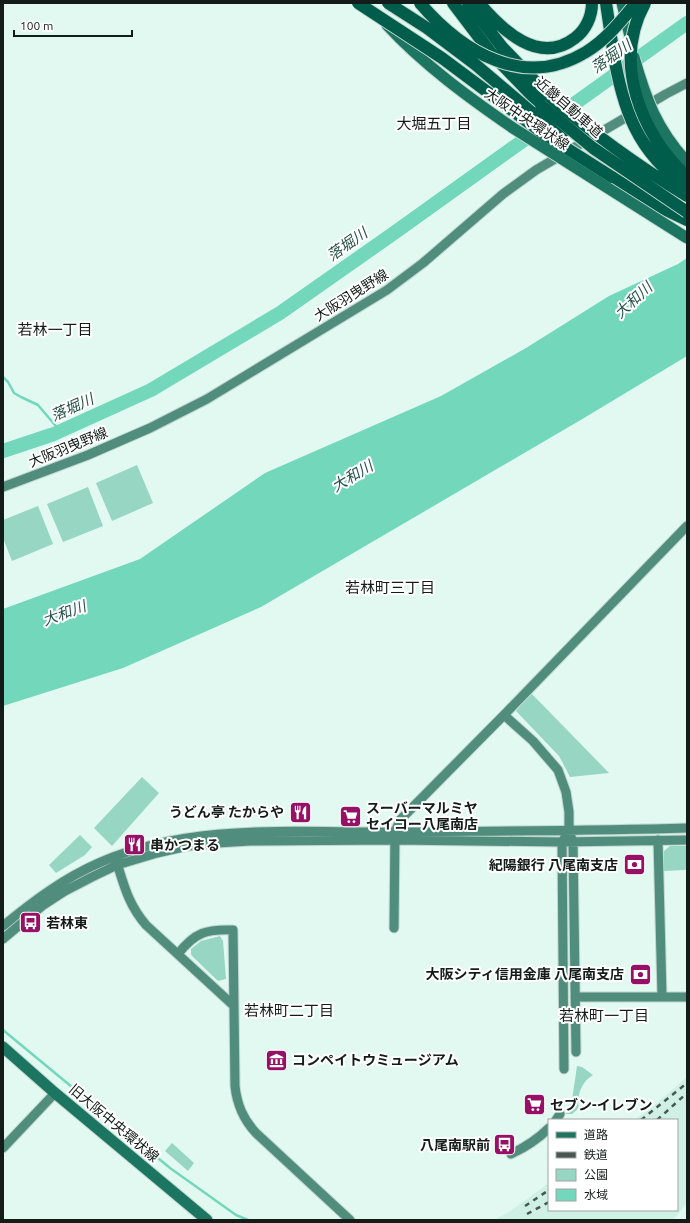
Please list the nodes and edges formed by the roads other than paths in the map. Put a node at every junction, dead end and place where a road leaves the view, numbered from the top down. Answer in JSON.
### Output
{"nodes":[{"id":1,"x":358,"y":3,"type":"edge"},
{"id":2,"x":368,"y":3,"type":"edge"},
{"id":3,"x":388,"y":3,"type":"edge"},
{"id":4,"x":420,"y":3,"type":"edge"},
{"id":5,"x":453,"y":3,"type":"edge"},
{"id":6,"x":468,"y":3,"type":"edge"},
{"id":7,"x":479,"y":3,"type":"edge"},
{"id":8,"x":592,"y":3,"type":"edge"},
{"id":9,"x":606,"y":3,"type":"edge"},
{"id":10,"x":622,"y":3,"type":"edge"},
{"id":11,"x":637,"y":3,"type":"edge"},
{"id":12,"x":645,"y":3,"type":"edge"},
{"id":13,"x":634,"y":57,"type":"junction"},
{"id":14,"x":687,"y":83,"type":"edge"},
{"id":15,"x":687,"y":162,"type":"edge"},
{"id":16,"x":612,"y":177,"type":"junction"},
{"id":17,"x":687,"y":177,"type":"edge"},
{"id":18,"x":687,"y":186,"type":"edge"},
{"id":19,"x":687,"y":196,"type":"edge"},
{"id":20,"x":687,"y":212,"type":"edge"},
{"id":21,"x":687,"y":220,"type":"edge"},
{"id":22,"x":687,"y":238,"type":"edge"},
{"id":23,"x":3,"y":487,"type":"edge"},
{"id":24,"x":687,"y":526,"type":"edge"},
{"id":25,"x":504,"y":715,"type":"junction"},
{"id":26,"x":687,"y":828,"type":"edge"},
{"id":27,"x":569,"y":831,"type":"junction"},
{"id":28,"x":395,"y":836,"type":"junction"},
{"id":29,"x":658,"y":840,"type":"junction"},
{"id":30,"x":687,"y":840,"type":"edge"},
{"id":31,"x":562,"y":842,"type":"junction"},
{"id":32,"x":573,"y":842,"type":"junction"},
{"id":33,"x":116,"y":861,"type":"junction"},
{"id":34,"x":3,"y":926,"type":"edge"},
{"id":35,"x":394,"y":928,"type":"dead end"},
{"id":36,"x":3,"y":939,"type":"edge"},
{"id":37,"x":178,"y":954,"type":"junction"},
{"id":38,"x":662,"y":996,"type":"junction"},
{"id":39,"x":687,"y":997,"type":"edge"},
{"id":40,"x":575,"y":998,"type":"junction"},
{"id":41,"x":234,"y":1006,"type":"junction"},
{"id":42,"x":3,"y":1047,"type":"edge"},
{"id":43,"x":576,"y":1052,"type":"dead end"},
{"id":44,"x":564,"y":1069,"type":"dead end"},
{"id":45,"x":55,"y":1093,"type":"junction"},
{"id":46,"x":548,"y":1129,"type":"edge"},
{"id":47,"x":3,"y":1148,"type":"edge"},
{"id":48,"x":511,"y":1154,"type":"dead end"},
{"id":49,"x":207,"y":1220,"type":"edge"},
{"id":50,"x":350,"y":1220,"type":"edge"}],
"edges":[{"from":1,"to":16,"type":"highway","bridge":true},
{"from":2,"to":22,"type":"main road","name":"大阪中央環状線","bridge":true},
{"from":3,"to":16,"type":"highway","bridge":true},
{"from":4,"to":11,"type":"highway","bridge":true},
{"from":5,"to":20,"type":"highway","name":"近畿自動車道","bridge":true},
{"from":6,"to":19,"type":"highway","name":"近畿自動車道","bridge":true},
{"from":7,"to":8,"type":"highway"},
{"from":9,"to":18,"type":"highway","bridge":true},
{"from":10,"to":13,"type":"main road"},
{"from":11,"to":13,"type":"street"},
{"from":12,"to":17,"type":"highway","bridge":true},
{"from":13,"to":15,"type":"main road","bridge":true},
{"from":14,"to":23,"type":"street","name":"大阪羽曳野線"},
{"from":16,"to":21,"type":"highway"},
{"from":24,"to":25,"type":"street"},
{"from":25,"to":27,"type":"street"},
{"from":25,"to":28,"type":"street"},
{"from":26,"to":27,"type":"street"},
{"from":27,"to":28,"type":"street"},
{"from":27,"to":31,"type":"street"},
{"from":27,"to":32,"type":"street"},
{"from":28,"to":31,"type":"street"},
{"from":28,"to":33,"type":"street"},
{"from":28,"to":35,"type":"street"},
{"from":29,"to":30,"type":"street"},
{"from":29,"to":32,"type":"street"},
{"from":29,"to":38,"type":"street"},
{"from":31,"to":32,"type":"street"},
{"from":31,"to":44,"type":"street"},
{"from":32,"to":40,"type":"street"},
{"from":33,"to":34,"type":"street"},
{"from":33,"to":36,"type":"street"},
{"from":33,"to":37,"type":"street"},
{"from":37,"to":41,"type":"street"},
{"from":37,"to":41,"type":"street"},
{"from":38,"to":39,"type":"street"},
{"from":38,"to":40,"type":"street"},
{"from":40,"to":43,"type":"street"},
{"from":41,"to":50,"type":"street"},
{"from":42,"to":45,"type":"main road","name":"旧大阪中央環状線"},
{"from":45,"to":47,"type":"street"},
{"from":45,"to":49,"type":"main road","name":"旧大阪中央環状線"},
{"from":46,"to":48,"type":"street"}]}
